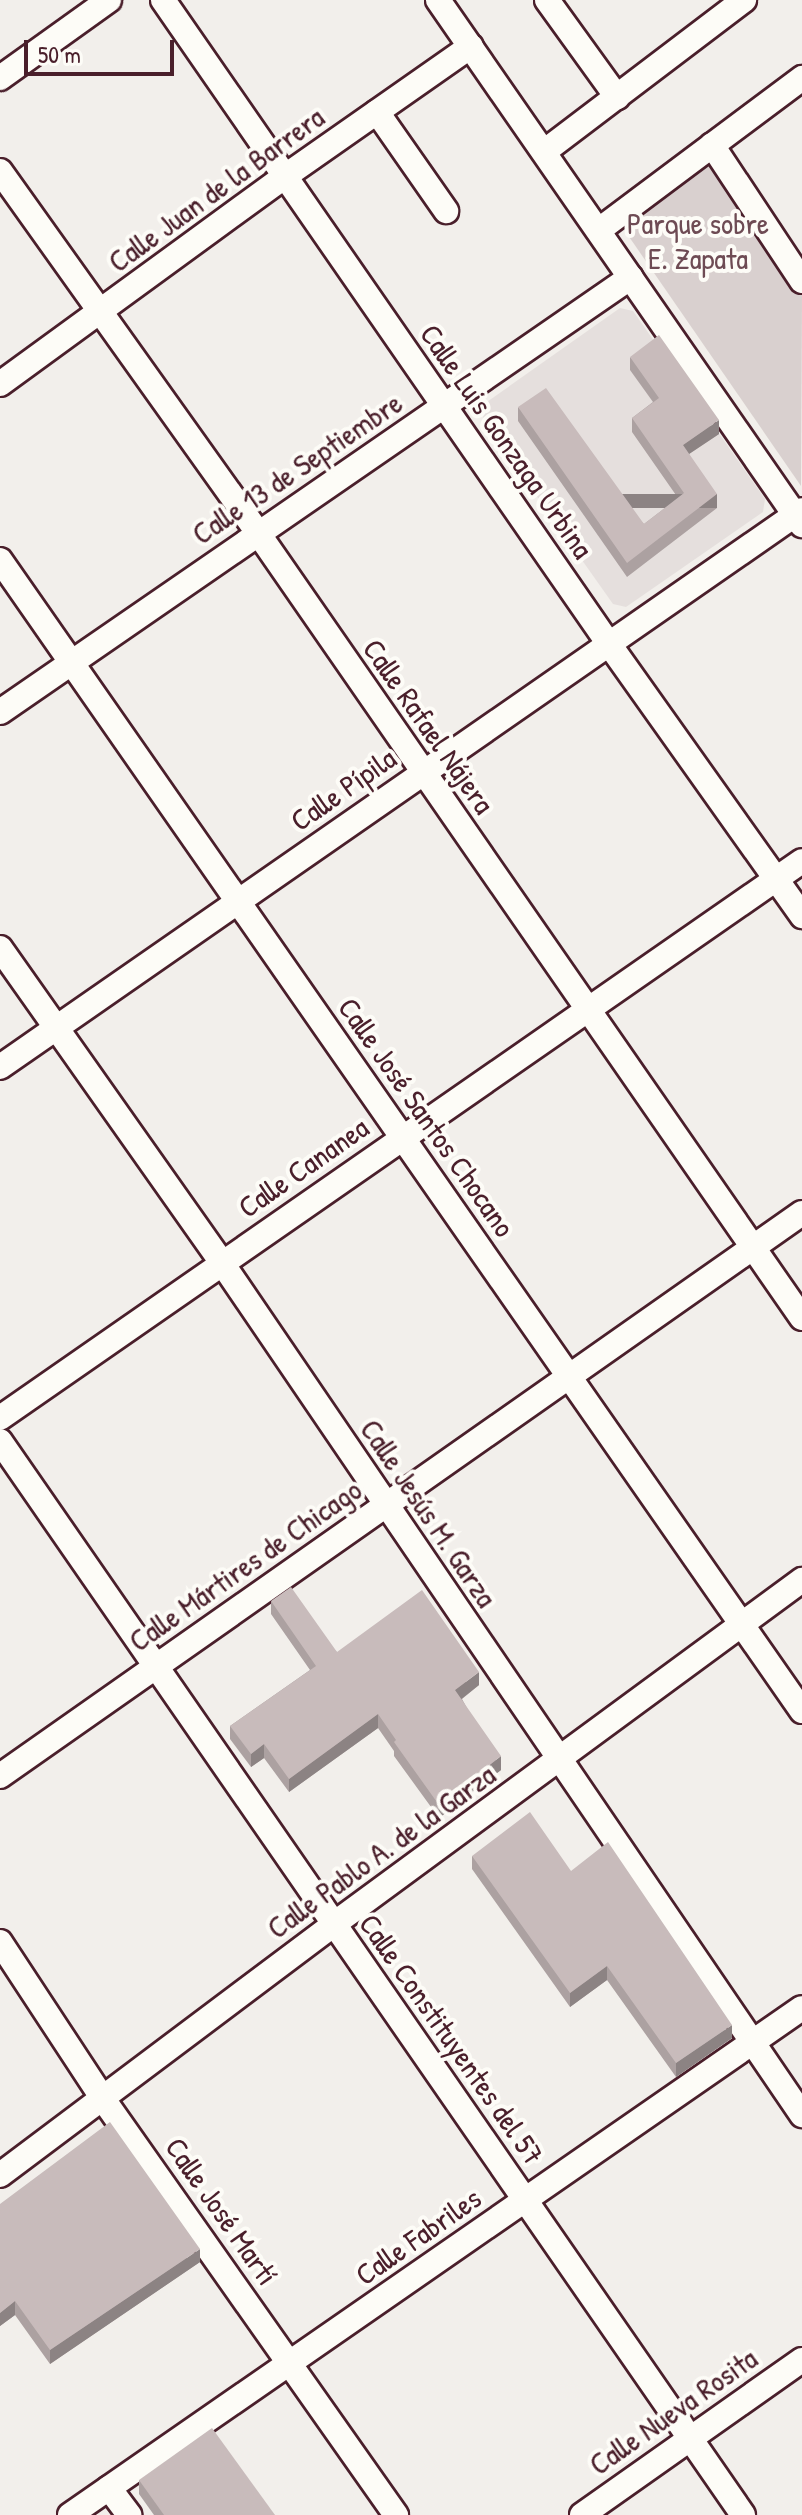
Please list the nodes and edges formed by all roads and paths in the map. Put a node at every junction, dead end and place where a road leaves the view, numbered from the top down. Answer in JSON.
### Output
{"nodes":[{"id":1,"x":109,"y":0,"type":"edge"},
{"id":2,"x":163,"y":0,"type":"edge"},
{"id":3,"x":438,"y":0,"type":"edge"},
{"id":4,"x":547,"y":0,"type":"edge"},
{"id":5,"x":744,"y":0,"type":"edge"},
{"id":6,"x":714,"y":9,"type":"edge"},
{"id":7,"x":471,"y":46,"type":"junction"},
{"id":8,"x":0,"y":78,"type":"edge"},
{"id":9,"x":802,"y":78,"type":"edge"},
{"id":10,"x":617,"y":97,"type":"junction"},
{"id":11,"x":377,"y":112,"type":"junction"},
{"id":12,"x":712,"y":145,"type":"junction"},
{"id":13,"x":545,"y":151,"type":"junction"},
{"id":14,"x":0,"y":171,"type":"edge"},
{"id":15,"x":284,"y":177,"type":"junction"},
{"id":16,"x":446,"y":211,"type":"dead end"},
{"id":17,"x":599,"y":230,"type":"junction"},
{"id":18,"x":631,"y":277,"type":"junction"},
{"id":19,"x":802,"y":281,"type":"edge"},
{"id":20,"x":100,"y":314,"type":"junction"},
{"id":21,"x":0,"y":384,"type":"edge"},
{"id":22,"x":445,"y":405,"type":"junction"},
{"id":23,"x":799,"y":516,"type":"edge"},
{"id":24,"x":258,"y":533,"type":"junction"},
{"id":25,"x":0,"y":560,"type":"edge"},
{"id":26,"x":609,"y":644,"type":"junction"},
{"id":27,"x":71,"y":662,"type":"junction"},
{"id":28,"x":0,"y":712,"type":"edge"},
{"id":29,"x":422,"y":773,"type":"junction"},
{"id":30,"x":802,"y":861,"type":"edge"},
{"id":31,"x":776,"y":879,"type":"junction"},
{"id":32,"x":237,"y":902,"type":"junction"},
{"id":33,"x":802,"y":916,"type":"edge"},
{"id":34,"x":0,"y":948,"type":"edge"},
{"id":35,"x":585,"y":1009,"type":"junction"},
{"id":36,"x":56,"y":1028,"type":"junction"},
{"id":37,"x":0,"y":1067,"type":"edge"},
{"id":38,"x":401,"y":1136,"type":"junction"},
{"id":39,"x":802,"y":1213,"type":"edge"},
{"id":40,"x":752,"y":1247,"type":"junction"},
{"id":41,"x":222,"y":1263,"type":"junction"},
{"id":42,"x":802,"y":1318,"type":"edge"},
{"id":43,"x":570,"y":1374,"type":"junction"},
{"id":44,"x":0,"y":1418,"type":"edge"},
{"id":45,"x":0,"y":1441,"type":"edge"},
{"id":46,"x":385,"y":1506,"type":"junction"},
{"id":47,"x":802,"y":1580,"type":"edge"},
{"id":48,"x":743,"y":1624,"type":"junction"},
{"id":49,"x":156,"y":1667,"type":"junction"},
{"id":50,"x":802,"y":1711,"type":"edge"},
{"id":51,"x":559,"y":1761,"type":"junction"},
{"id":52,"x":0,"y":1776,"type":"edge"},
{"id":53,"x":334,"y":1924,"type":"junction"},
{"id":54,"x":0,"y":1942,"type":"edge"},
{"id":55,"x":802,"y":2008,"type":"edge"},
{"id":56,"x":750,"y":2044,"type":"junction"},
{"id":57,"x":103,"y":2099,"type":"junction"},
{"id":58,"x":802,"y":2115,"type":"edge"},
{"id":59,"x":0,"y":2175,"type":"edge"},
{"id":60,"x":525,"y":2200,"type":"junction"},
{"id":61,"x":802,"y":2360,"type":"edge"},
{"id":62,"x":291,"y":2363,"type":"junction"},
{"id":63,"x":690,"y":2438,"type":"junction"},
{"id":64,"x":109,"y":2488,"type":"junction"},
{"id":65,"x":70,"y":2515,"type":"edge"},
{"id":66,"x":129,"y":2515,"type":"edge"},
{"id":67,"x":396,"y":2515,"type":"edge"},
{"id":68,"x":582,"y":2515,"type":"edge"},
{"id":69,"x":743,"y":2515,"type":"edge"}],
"edges":[{"from":1,"to":8,"type":"street"},
{"from":2,"to":15,"type":"street","name":"Calle Luis Gonzaga Urbina"},
{"from":3,"to":7,"type":"street"},
{"from":4,"to":10,"type":"street"},
{"from":5,"to":6,"type":"street"},
{"from":6,"to":10,"type":"street"},
{"from":7,"to":11,"type":"street","name":"Calle Juan de la Barrera"},
{"from":7,"to":13,"type":"street"},
{"from":9,"to":12,"type":"street"},
{"from":10,"to":13,"type":"street"},
{"from":11,"to":15,"type":"street","name":"Calle Juan de la Barrera"},
{"from":11,"to":16,"type":"street"},
{"from":12,"to":17,"type":"street"},
{"from":12,"to":19,"type":"street"},
{"from":13,"to":17,"type":"street"},
{"from":14,"to":20,"type":"street","name":"Calle Rafael Nájera"},
{"from":15,"to":20,"type":"street","name":"Calle Juan de la Barrera"},
{"from":15,"to":22,"type":"street","name":"Calle Luis Gonzaga Urbina"},
{"from":17,"to":18,"type":"street"},
{"from":18,"to":22,"type":"street","name":"Calle 13 de Septiembre"},
{"from":18,"to":23,"type":"street"},
{"from":20,"to":21,"type":"street","name":"Calle Juan de la Barrera"},
{"from":20,"to":24,"type":"street","name":"Calle Rafael Nájera"},
{"from":22,"to":24,"type":"street","name":"Calle 13 de Septiembre"},
{"from":22,"to":26,"type":"street","name":"Calle Luis Gonzaga Urbina"},
{"from":23,"to":26,"type":"street","name":"Calle Pípila"},
{"from":24,"to":27,"type":"street","name":"Calle 13 de Septiembre"},
{"from":24,"to":29,"type":"street","name":"Calle Rafael Nájera"},
{"from":25,"to":27,"type":"street","name":"Calle José Santos Chocano"},
{"from":26,"to":29,"type":"street","name":"Calle Pípila"},
{"from":26,"to":31,"type":"street","name":"Calle Luis Gonzaga Urbina"},
{"from":27,"to":28,"type":"street","name":"Calle 13 de Septiembre"},
{"from":27,"to":32,"type":"street","name":"Calle José Santos Chocano"},
{"from":29,"to":32,"type":"street","name":"Calle Pípila"},
{"from":29,"to":35,"type":"street","name":"Calle Rafael Nájera"},
{"from":30,"to":31,"type":"street","name":"Calle Cananea"},
{"from":31,"to":33,"type":"street","name":"Calle Luis Gonzaga Urbina"},
{"from":31,"to":35,"type":"street","name":"Calle Cananea"},
{"from":32,"to":36,"type":"street","name":"Calle Pípila"},
{"from":32,"to":38,"type":"street","name":"Calle José Santos Chocano"},
{"from":34,"to":36,"type":"street","name":"Calle Jesús M. Garza"},
{"from":35,"to":38,"type":"street","name":"Calle Cananea"},
{"from":35,"to":40,"type":"street","name":"Calle Rafael Nájera"},
{"from":36,"to":37,"type":"street","name":"Calle Pípila"},
{"from":36,"to":41,"type":"street","name":"Calle Jesús M. Garza"},
{"from":38,"to":41,"type":"street","name":"Calle Cananea"},
{"from":38,"to":43,"type":"street","name":"Calle José Santos Chocano"},
{"from":39,"to":40,"type":"street","name":"Calle Mártires de Chicago"},
{"from":40,"to":42,"type":"street","name":"Calle Rafael Nájera"},
{"from":40,"to":43,"type":"street","name":"Calle Mártires de Chicago"},
{"from":41,"to":44,"type":"street","name":"Calle Cananea"},
{"from":41,"to":46,"type":"street","name":"Calle Jesús M. Garza"},
{"from":43,"to":46,"type":"street","name":"Calle Mártires de Chicago"},
{"from":43,"to":48,"type":"street","name":"Calle José Santos Chocano"},
{"from":45,"to":49,"type":"street","name":"Calle Constituyentes del 57"},
{"from":46,"to":49,"type":"street","name":"Calle Mártires de Chicago"},
{"from":46,"to":51,"type":"street","name":"Calle Jesús M. Garza"},
{"from":47,"to":48,"type":"street","name":"Calle Pablo A. de la Garza"},
{"from":48,"to":50,"type":"street","name":"Calle José Santos Chocano"},
{"from":48,"to":51,"type":"street","name":"Calle Pablo A. de la Garza"},
{"from":49,"to":52,"type":"street","name":"Calle Mártires de Chicago"},
{"from":49,"to":53,"type":"street","name":"Calle Constituyentes del 57"},
{"from":51,"to":53,"type":"street","name":"Calle Pablo A. de la Garza"},
{"from":51,"to":56,"type":"street","name":"Calle Jesús M. Garza"},
{"from":53,"to":57,"type":"street","name":"Calle Pablo A. de la Garza"},
{"from":53,"to":60,"type":"street","name":"Calle Constituyentes del 57"},
{"from":54,"to":57,"type":"street","name":"Calle José Martí"},
{"from":55,"to":56,"type":"street","name":"Calle Fabriles"},
{"from":56,"to":58,"type":"street","name":"Calle Jesús M. Garza"},
{"from":56,"to":60,"type":"street","name":"Calle Fabriles"},
{"from":57,"to":59,"type":"street","name":"Calle Pablo A. de la Garza"},
{"from":57,"to":62,"type":"street","name":"Calle José Martí"},
{"from":60,"to":62,"type":"street","name":"Calle Fabriles"},
{"from":60,"to":63,"type":"street","name":"Calle Constituyentes del 57"},
{"from":61,"to":63,"type":"street","name":"Calle Nueva Rosita"},
{"from":62,"to":64,"type":"street","name":"Calle Fabriles"},
{"from":62,"to":67,"type":"street","name":"Calle José Martí"},
{"from":63,"to":68,"type":"street","name":"Calle Nueva Rosita"},
{"from":63,"to":69,"type":"street","name":"Calle Constituyentes del 57"},
{"from":64,"to":65,"type":"street","name":"Calle Fabriles"},
{"from":64,"to":66,"type":"street"}]}
